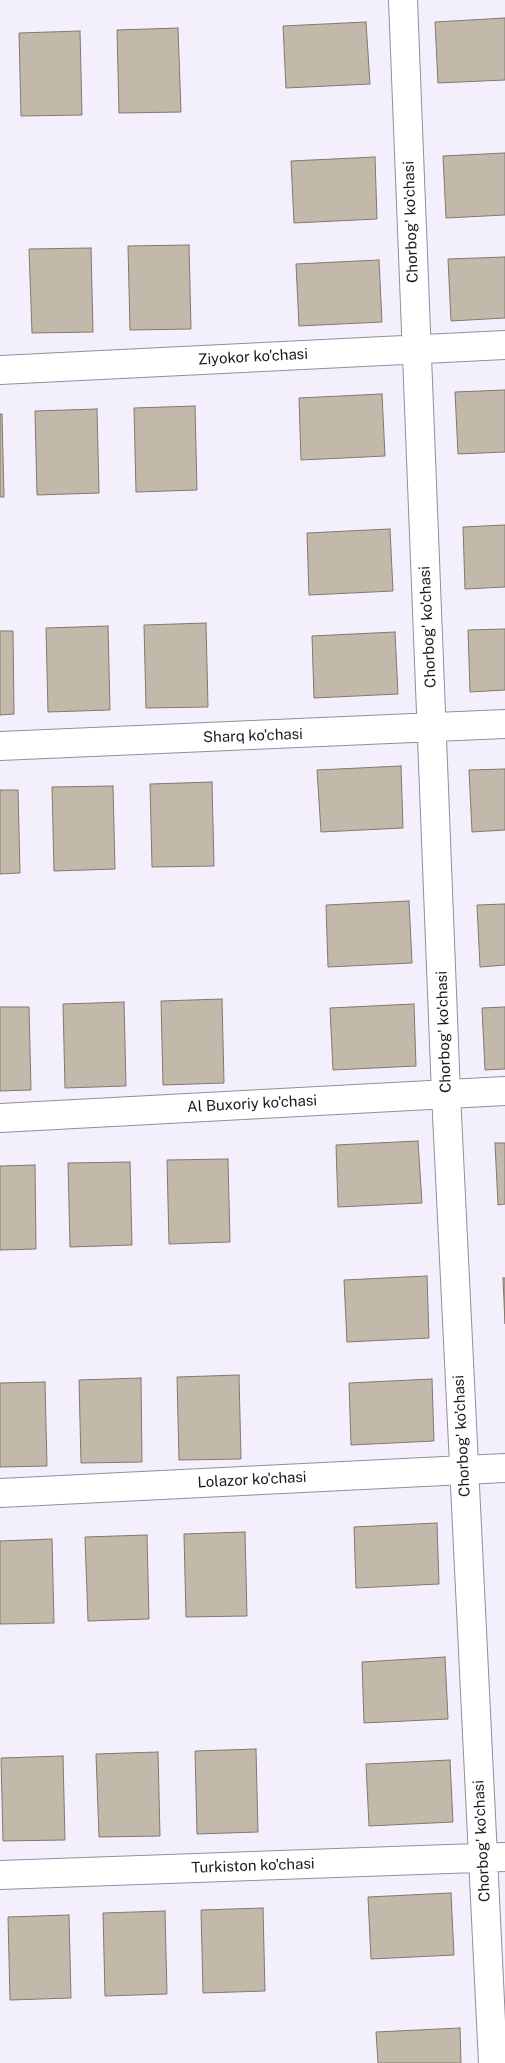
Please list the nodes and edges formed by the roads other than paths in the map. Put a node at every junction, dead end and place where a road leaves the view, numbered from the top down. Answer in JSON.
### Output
{"nodes":[{"id":1,"x":403,"y":0,"type":"edge"},
{"id":2,"x":505,"y":345,"type":"edge"},
{"id":3,"x":416,"y":350,"type":"junction"},
{"id":4,"x":0,"y":370,"type":"edge"},
{"id":5,"x":505,"y":724,"type":"edge"},
{"id":6,"x":432,"y":728,"type":"junction"},
{"id":7,"x":0,"y":746,"type":"edge"},
{"id":8,"x":505,"y":1091,"type":"edge"},
{"id":9,"x":446,"y":1094,"type":"junction"},
{"id":10,"x":0,"y":1118,"type":"edge"},
{"id":11,"x":505,"y":1468,"type":"edge"},
{"id":12,"x":464,"y":1469,"type":"junction"},
{"id":13,"x":0,"y":1493,"type":"edge"},
{"id":14,"x":494,"y":1858,"type":"edge"},
{"id":15,"x":0,"y":1875,"type":"edge"},
{"id":16,"x":493,"y":2063,"type":"edge"}],
"edges":[{"from":1,"to":3,"type":"street","name":"Chorbog' ko'chasi"},
{"from":2,"to":3,"type":"street","name":"Ziyokor ko'chasi"},
{"from":3,"to":4,"type":"street","name":"Ziyokor ko'chasi"},
{"from":3,"to":6,"type":"street","name":"Chorbog' ko'chasi"},
{"from":5,"to":6,"type":"street","name":"Sharq ko'chasi"},
{"from":6,"to":7,"type":"street","name":"Sharq ko'chasi"},
{"from":6,"to":9,"type":"street","name":"Chorbog' ko'chasi"},
{"from":8,"to":9,"type":"street","name":"Al Buxoriy ko'chasi"},
{"from":9,"to":10,"type":"street","name":"Al Buxoriy ko'chasi"},
{"from":9,"to":12,"type":"street","name":"Chorbog' ko'chasi"},
{"from":11,"to":12,"type":"street","name":"Lolazor ko'chasi"},
{"from":12,"to":13,"type":"street","name":"Lolazor ko'chasi"},
{"from":12,"to":14,"type":"street","name":"Chorbog' ko'chasi"},
{"from":14,"to":15,"type":"street","name":"Turkiston ko'chasi"},
{"from":14,"to":16,"type":"street","name":"Chorbog' ko'chasi"}]}
